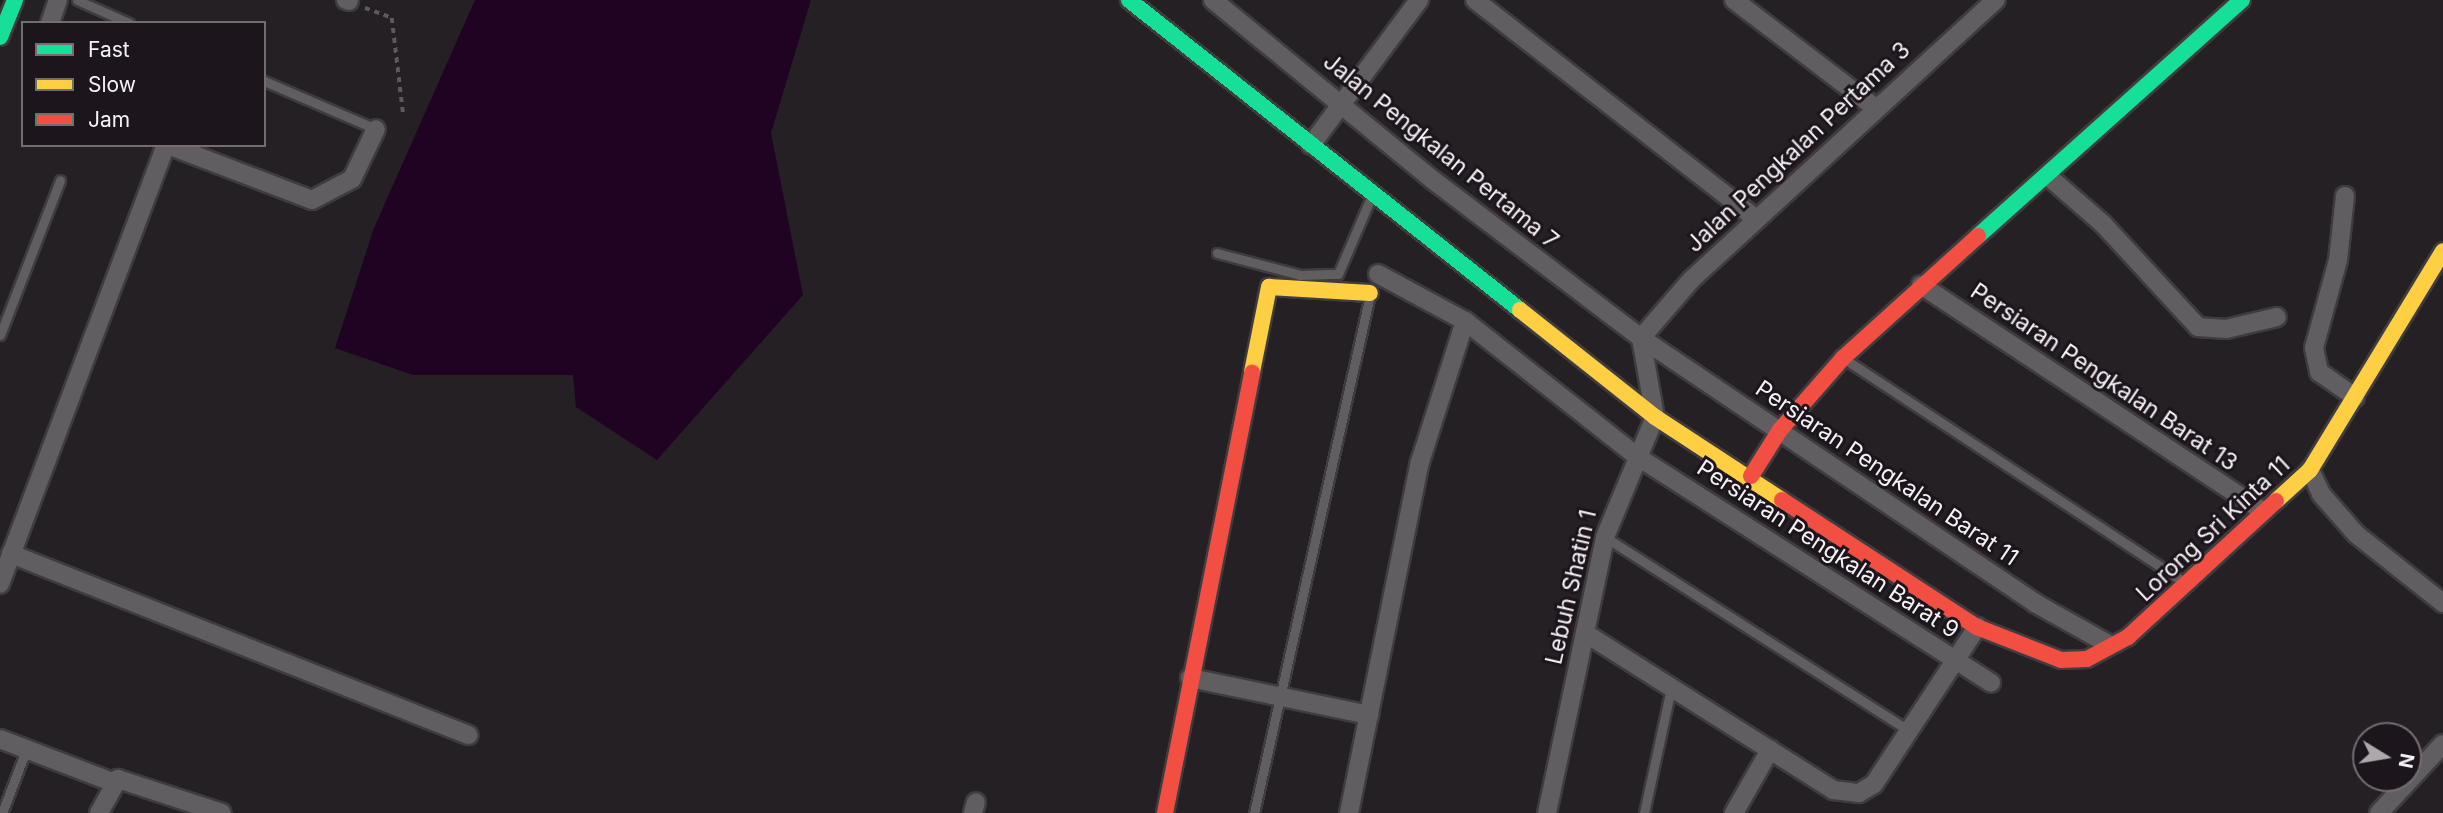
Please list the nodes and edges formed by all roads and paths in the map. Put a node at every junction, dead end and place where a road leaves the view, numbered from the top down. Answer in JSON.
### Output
{"nodes":[{"id":1,"x":15,"y":0,"type":"edge"},
{"id":2,"x":58,"y":0,"type":"edge"},
{"id":3,"x":77,"y":0,"type":"edge"},
{"id":4,"x":1129,"y":0,"type":"edge"},
{"id":5,"x":1213,"y":0,"type":"edge"},
{"id":6,"x":1419,"y":0,"type":"edge"},
{"id":7,"x":1475,"y":0,"type":"edge"},
{"id":8,"x":1734,"y":0,"type":"edge"},
{"id":9,"x":1996,"y":0,"type":"edge"},
{"id":10,"x":2242,"y":0,"type":"edge"},
{"id":11,"x":348,"y":1,"type":"edge"},
{"id":12,"x":51,"y":21,"type":"edge"},
{"id":13,"x":125,"y":21,"type":"edge"},
{"id":14,"x":0,"y":37,"type":"edge"},
{"id":15,"x":266,"y":82,"type":"edge"},
{"id":16,"x":1341,"y":101,"type":"junction"},
{"id":17,"x":1876,"y":108,"type":"junction"},
{"id":18,"x":403,"y":112,"type":"dead end"},
{"id":19,"x":376,"y":129,"type":"joint"},
{"id":20,"x":1311,"y":145,"type":"junction"},
{"id":21,"x":166,"y":147,"type":"edge"},
{"id":22,"x":172,"y":147,"type":"edge"},
{"id":23,"x":2049,"y":177,"type":"junction"},
{"id":24,"x":60,"y":180,"type":"dead end"},
{"id":25,"x":1372,"y":193,"type":"junction"},
{"id":26,"x":2345,"y":196,"type":"dead end"},
{"id":27,"x":1756,"y":219,"type":"junction"},
{"id":28,"x":2443,"y":251,"type":"edge"},
{"id":29,"x":1217,"y":253,"type":"dead end"},
{"id":30,"x":1378,"y":274,"type":"joint"},
{"id":31,"x":1921,"y":285,"type":"junction"},
{"id":32,"x":1370,"y":293,"type":"junction"},
{"id":33,"x":2277,"y":317,"type":"dead end"},
{"id":34,"x":1465,"y":321,"type":"junction"},
{"id":35,"x":0,"y":335,"type":"edge"},
{"id":36,"x":1642,"y":338,"type":"junction"},
{"id":37,"x":1843,"y":358,"type":"junction"},
{"id":38,"x":2354,"y":397,"type":"junction"},
{"id":39,"x":1655,"y":417,"type":"junction"},
{"id":40,"x":1780,"y":430,"type":"junction"},
{"id":41,"x":1638,"y":457,"type":"junction"},
{"id":42,"x":2310,"y":470,"type":"junction"},
{"id":43,"x":1751,"y":477,"type":"junction"},
{"id":44,"x":2260,"y":510,"type":"junction"},
{"id":45,"x":1605,"y":537,"type":"junction"},
{"id":46,"x":11,"y":554,"type":"junction"},
{"id":47,"x":0,"y":584,"type":"edge"},
{"id":48,"x":2186,"y":584,"type":"junction"},
{"id":49,"x":2443,"y":603,"type":"edge"},
{"id":50,"x":1977,"y":627,"type":"junction"},
{"id":51,"x":1585,"y":633,"type":"junction"},
{"id":52,"x":2108,"y":644,"type":"junction"},
{"id":53,"x":1957,"y":661,"type":"junction"},
{"id":54,"x":1190,"y":678,"type":"junction"},
{"id":55,"x":1991,"y":683,"type":"dead end"},
{"id":56,"x":1671,"y":688,"type":"junction"},
{"id":57,"x":1278,"y":697,"type":"junction"},
{"id":58,"x":1368,"y":715,"type":"junction"},
{"id":59,"x":1910,"y":732,"type":"junction"},
{"id":60,"x":468,"y":735,"type":"dead end"},
{"id":61,"x":0,"y":739,"type":"edge"},
{"id":62,"x":2443,"y":744,"type":"edge"},
{"id":63,"x":26,"y":750,"type":"junction"},
{"id":64,"x":1770,"y":750,"type":"junction"},
{"id":65,"x":115,"y":780,"type":"junction"},
{"id":66,"x":193,"y":808,"type":"edge"},
{"id":67,"x":2,"y":813,"type":"edge"},
{"id":68,"x":99,"y":813,"type":"edge"},
{"id":69,"x":222,"y":813,"type":"edge"},
{"id":70,"x":1165,"y":813,"type":"edge"},
{"id":71,"x":1254,"y":813,"type":"edge"},
{"id":72,"x":1349,"y":813,"type":"edge"},
{"id":73,"x":1548,"y":813,"type":"edge"},
{"id":74,"x":1644,"y":813,"type":"edge"},
{"id":75,"x":1734,"y":813,"type":"edge"},
{"id":76,"x":2379,"y":813,"type":"edge"}],
"edges":[{"from":1,"to":14,"type":"street"},
{"from":2,"to":12,"type":"street"},
{"from":3,"to":13,"type":"lane"},
{"from":4,"to":20,"type":"street","name":"Lorong Sri Kinta 11"},
{"from":5,"to":16,"type":"street","name":"Jalan Pengkalan Pertama 7"},
{"from":6,"to":16,"type":"street"},
{"from":7,"to":27,"type":"street"},
{"from":8,"to":17,"type":"street"},
{"from":9,"to":17,"type":"street","name":"Jalan Pengkalan Pertama 3"},
{"from":10,"to":23,"type":"street"},
{"from":11,"to":18,"type":"path"},
{"from":15,"to":19,"type":"lane"},
{"from":16,"to":20,"type":"street"},
{"from":16,"to":36,"type":"street","name":"Jalan Pengkalan Pertama 7"},
{"from":17,"to":27,"type":"street","name":"Jalan Pengkalan Pertama 3"},
{"from":19,"to":22,"type":"street"},
{"from":20,"to":25,"type":"street","name":"Lorong Sri Kinta 11"},
{"from":21,"to":46,"type":"street"},
{"from":23,"to":31,"type":"street"},
{"from":23,"to":33,"type":"street"},
{"from":24,"to":35,"type":"lane"},
{"from":25,"to":29,"type":"lane"},
{"from":25,"to":39,"type":"street","name":"Lorong Sri Kinta 11"},
{"from":26,"to":38,"type":"street"},
{"from":27,"to":36,"type":"street","name":"Jalan Pengkalan Pertama 3"},
{"from":28,"to":38,"type":"street","name":"Lorong Sri Kinta 11"},
{"from":30,"to":32,"type":"lane"},
{"from":30,"to":34,"type":"street","name":"Persiaran Pengkalan Barat 9"},
{"from":31,"to":37,"type":"street"},
{"from":31,"to":44,"type":"street","name":"Persiaran Pengkalan Barat 13"},
{"from":32,"to":54,"type":"street"},
{"from":32,"to":57,"type":"lane"},
{"from":34,"to":41,"type":"street","name":"Persiaran Pengkalan Barat 9"},
{"from":34,"to":58,"type":"street"},
{"from":36,"to":39,"type":"street"},
{"from":36,"to":40,"type":"street","name":"Persiaran Pengkalan Barat 11"},
{"from":37,"to":40,"type":"street"},
{"from":37,"to":48,"type":"lane"},
{"from":38,"to":42,"type":"street","name":"Lorong Sri Kinta 11"},
{"from":39,"to":41,"type":"street","name":"Lebuh Shatin 1"},
{"from":39,"to":43,"type":"street","name":"Lorong Sri Kinta 11"},
{"from":40,"to":43,"type":"street"},
{"from":40,"to":52,"type":"street","name":"Persiaran Pengkalan Barat 11"},
{"from":41,"to":45,"type":"street","name":"Lebuh Shatin 1"},
{"from":41,"to":53,"type":"street","name":"Persiaran Pengkalan Barat 9"},
{"from":42,"to":44,"type":"street","name":"Lorong Sri Kinta 11"},
{"from":42,"to":49,"type":"street"},
{"from":43,"to":50,"type":"street","name":"Lorong Sri Kinta 11"},
{"from":44,"to":48,"type":"street","name":"Lorong Sri Kinta 11"},
{"from":45,"to":51,"type":"street","name":"Lebuh Shatin 1"},
{"from":45,"to":59,"type":"lane"},
{"from":46,"to":47,"type":"street"},
{"from":46,"to":60,"type":"street"},
{"from":48,"to":52,"type":"street","name":"Lorong Sri Kinta 11"},
{"from":50,"to":52,"type":"street","name":"Lorong Sri Kinta 11"},
{"from":50,"to":53,"type":"street"},
{"from":51,"to":56,"type":"street"},
{"from":51,"to":73,"type":"street","name":"Lebuh Shatin 1"},
{"from":53,"to":55,"type":"street","name":"Persiaran Pengkalan Barat 9"},
{"from":53,"to":59,"type":"street"},
{"from":54,"to":57,"type":"street"},
{"from":54,"to":70,"type":"street"},
{"from":56,"to":64,"type":"street"},
{"from":56,"to":74,"type":"lane"},
{"from":57,"to":58,"type":"street"},
{"from":57,"to":71,"type":"lane"},
{"from":58,"to":72,"type":"street"},
{"from":59,"to":64,"type":"street"},
{"from":61,"to":63,"type":"street"},
{"from":62,"to":76,"type":"street"},
{"from":63,"to":65,"type":"street"},
{"from":63,"to":67,"type":"lane"},
{"from":64,"to":75,"type":"street"},
{"from":65,"to":66,"type":"street"},
{"from":65,"to":68,"type":"street"},
{"from":66,"to":69,"type":"street"}]}
